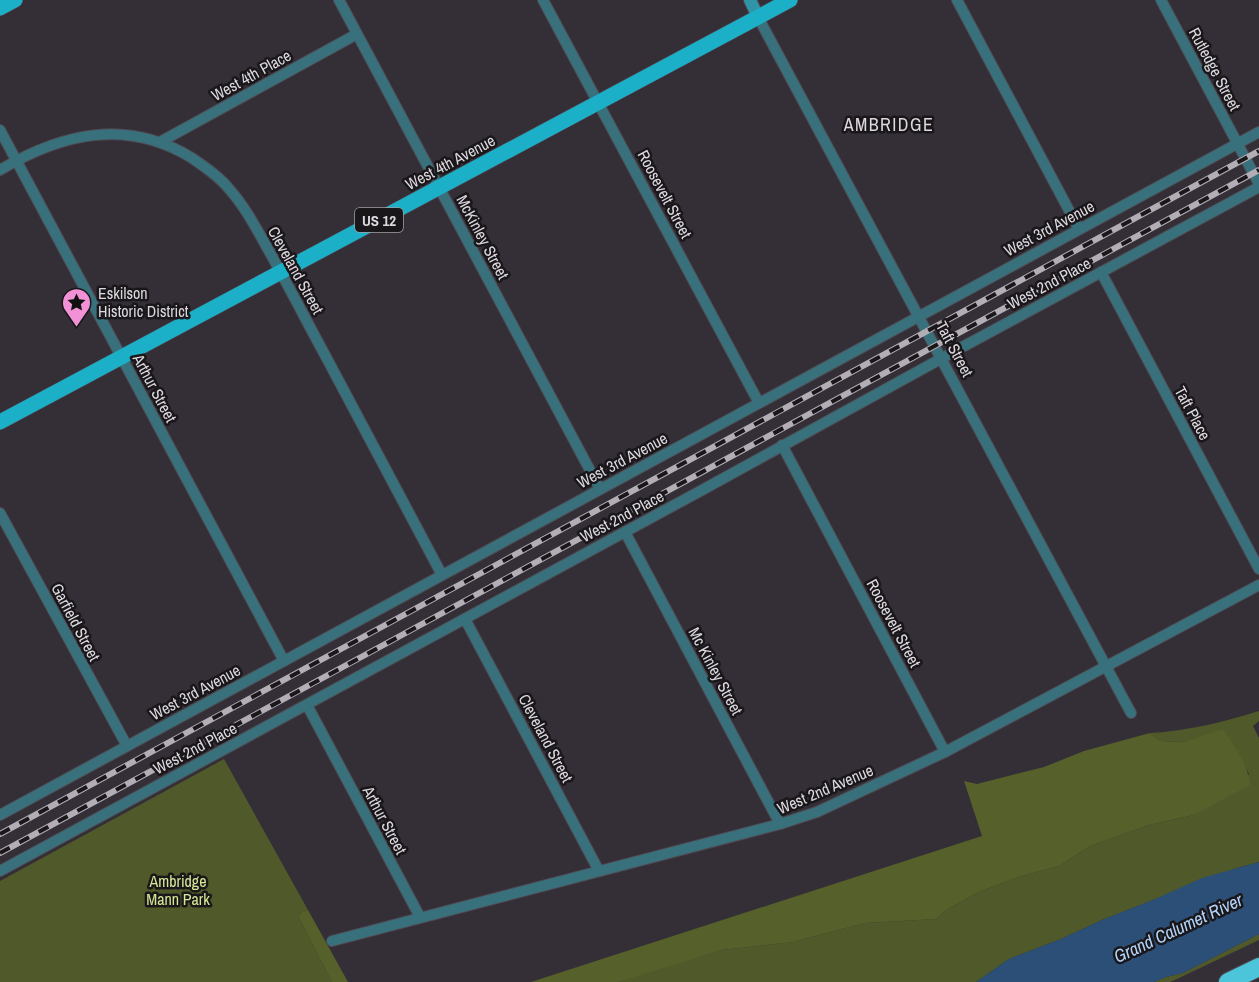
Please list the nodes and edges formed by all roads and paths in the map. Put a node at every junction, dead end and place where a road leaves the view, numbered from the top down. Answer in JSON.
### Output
{"nodes":[{"id":1,"x":15,"y":0,"type":"edge"},
{"id":2,"x":339,"y":0,"type":"edge"},
{"id":3,"x":543,"y":0,"type":"edge"},
{"id":4,"x":750,"y":0,"type":"edge"},
{"id":5,"x":790,"y":0,"type":"edge"},
{"id":6,"x":957,"y":0,"type":"edge"},
{"id":7,"x":1161,"y":0,"type":"edge"},
{"id":8,"x":0,"y":8,"type":"edge"},
{"id":9,"x":758,"y":16,"type":"junction"},
{"id":10,"x":357,"y":34,"type":"junction"},
{"id":11,"x":599,"y":103,"type":"junction"},
{"id":12,"x":0,"y":130,"type":"edge"},
{"id":13,"x":1259,"y":132,"type":"edge"},
{"id":14,"x":160,"y":142,"type":"junction"},
{"id":15,"x":1237,"y":144,"type":"junction"},
{"id":16,"x":16,"y":160,"type":"junction"},
{"id":17,"x":0,"y":170,"type":"edge"},
{"id":18,"x":1259,"y":186,"type":"edge"},
{"id":19,"x":439,"y":188,"type":"junction"},
{"id":20,"x":1079,"y":229,"type":"junction"},
{"id":21,"x":281,"y":272,"type":"junction"},
{"id":22,"x":1101,"y":272,"type":"junction"},
{"id":23,"x":919,"y":316,"type":"junction"},
{"id":24,"x":122,"y":357,"type":"junction"},
{"id":25,"x":941,"y":358,"type":"junction"},
{"id":26,"x":759,"y":403,"type":"junction"},
{"id":27,"x":0,"y":422,"type":"edge"},
{"id":28,"x":782,"y":445,"type":"junction"},
{"id":29,"x":600,"y":489,"type":"junction"},
{"id":30,"x":0,"y":513,"type":"edge"},
{"id":31,"x":625,"y":531,"type":"junction"},
{"id":32,"x":1259,"y":568,"type":"edge"},
{"id":33,"x":442,"y":575,"type":"junction"},
{"id":34,"x":1259,"y":585,"type":"edge"},
{"id":35,"x":465,"y":619,"type":"junction"},
{"id":36,"x":284,"y":661,"type":"junction"},
{"id":37,"x":1105,"y":666,"type":"junction"},
{"id":38,"x":307,"y":705,"type":"junction"},
{"id":39,"x":1131,"y":713,"type":"dead end"},
{"id":40,"x":127,"y":746,"type":"junction"},
{"id":41,"x":945,"y":752,"type":"junction"},
{"id":42,"x":0,"y":815,"type":"edge"},
{"id":43,"x":780,"y":824,"type":"junction"},
{"id":44,"x":0,"y":871,"type":"edge"},
{"id":45,"x":599,"y":871,"type":"junction"},
{"id":46,"x":420,"y":917,"type":"junction"},
{"id":47,"x":332,"y":941,"type":"dead end"},
{"id":48,"x":1259,"y":967,"type":"edge"},
{"id":49,"x":1228,"y":982,"type":"edge"}],
"edges":[{"from":1,"to":8,"type":"main road"},
{"from":2,"to":10,"type":"street","name":"McKinley Street"},
{"from":3,"to":11,"type":"street","name":"Roosevelt Street"},
{"from":4,"to":9,"type":"street","name":"Taft Street"},
{"from":5,"to":9,"type":"main road","name":"West 4th Avenue","number":"US 12"},
{"from":6,"to":20,"type":"street"},
{"from":7,"to":15,"type":"street","name":"Rutledge Street"},
{"from":9,"to":11,"type":"main road","name":"West 4th Avenue","number":"US 12"},
{"from":9,"to":23,"type":"street","name":"Taft Street"},
{"from":10,"to":14,"type":"street","name":"West 4th Place"},
{"from":10,"to":19,"type":"street","name":"McKinley Street"},
{"from":11,"to":19,"type":"main road","name":"West 4th Avenue","number":"US 12"},
{"from":11,"to":26,"type":"street","name":"Roosevelt Street"},
{"from":12,"to":16,"type":"street","name":"Arthur Street"},
{"from":13,"to":15,"type":"street","name":"West 3rd Avenue"},
{"from":14,"to":16,"type":"street","name":"Cleveland Street"},
{"from":14,"to":21,"type":"street","name":"Cleveland Street"},
{"from":15,"to":18,"type":"street","name":"Rutledge Street"},
{"from":15,"to":20,"type":"street","name":"West 3rd Avenue"},
{"from":16,"to":17,"type":"street"},
{"from":16,"to":24,"type":"street","name":"Arthur Street"},
{"from":18,"to":22,"type":"street","name":"West 2nd Place"},
{"from":19,"to":21,"type":"main road","name":"West 4th Avenue","number":"US 12"},
{"from":19,"to":29,"type":"street","name":"McKinley Street"},
{"from":20,"to":23,"type":"street","name":"West 3rd Avenue"},
{"from":21,"to":24,"type":"main road","name":"West 4th Avenue","number":"US 12"},
{"from":21,"to":33,"type":"street","name":"Cleveland Street"},
{"from":22,"to":25,"type":"street","name":"West 2nd Place"},
{"from":22,"to":32,"type":"street","name":"Taft Place"},
{"from":23,"to":25,"type":"street","name":"Taft Street"},
{"from":23,"to":26,"type":"street","name":"West 3rd Avenue"},
{"from":24,"to":27,"type":"main road","name":"West 4th Avenue","number":"US 12"},
{"from":24,"to":36,"type":"street","name":"Arthur Street"},
{"from":25,"to":28,"type":"street","name":"West 2nd Place"},
{"from":25,"to":37,"type":"street","name":"Taft Street"},
{"from":26,"to":29,"type":"street","name":"West 3rd Avenue"},
{"from":28,"to":31,"type":"street","name":"West 2nd Place"},
{"from":28,"to":41,"type":"street","name":"Roosevelt Street"},
{"from":29,"to":33,"type":"street","name":"West 3rd Avenue"},
{"from":30,"to":40,"type":"street","name":"Garfield Street"},
{"from":31,"to":35,"type":"street","name":"West 2nd Place"},
{"from":31,"to":43,"type":"street","name":"Mc Kinley Street"},
{"from":33,"to":36,"type":"street","name":"West 3rd Avenue"},
{"from":34,"to":37,"type":"street","name":"West 2nd Avenue"},
{"from":35,"to":38,"type":"street","name":"West 2nd Place"},
{"from":35,"to":45,"type":"street","name":"Cleveland Street"},
{"from":36,"to":40,"type":"street","name":"West 3rd Avenue"},
{"from":37,"to":39,"type":"street","name":"Taft Street"},
{"from":37,"to":41,"type":"street","name":"West 2nd Avenue"},
{"from":38,"to":44,"type":"street","name":"West 2nd Place"},
{"from":38,"to":46,"type":"street","name":"Arthur Street"},
{"from":40,"to":42,"type":"street","name":"West 3rd Avenue"},
{"from":41,"to":43,"type":"street","name":"West 2nd Avenue"},
{"from":43,"to":45,"type":"street","name":"West 2nd Avenue"},
{"from":45,"to":46,"type":"street","name":"West 2nd Avenue"},
{"from":46,"to":47,"type":"street","name":"West 2nd Avenue"},
{"from":48,"to":49,"type":"highway"}]}
